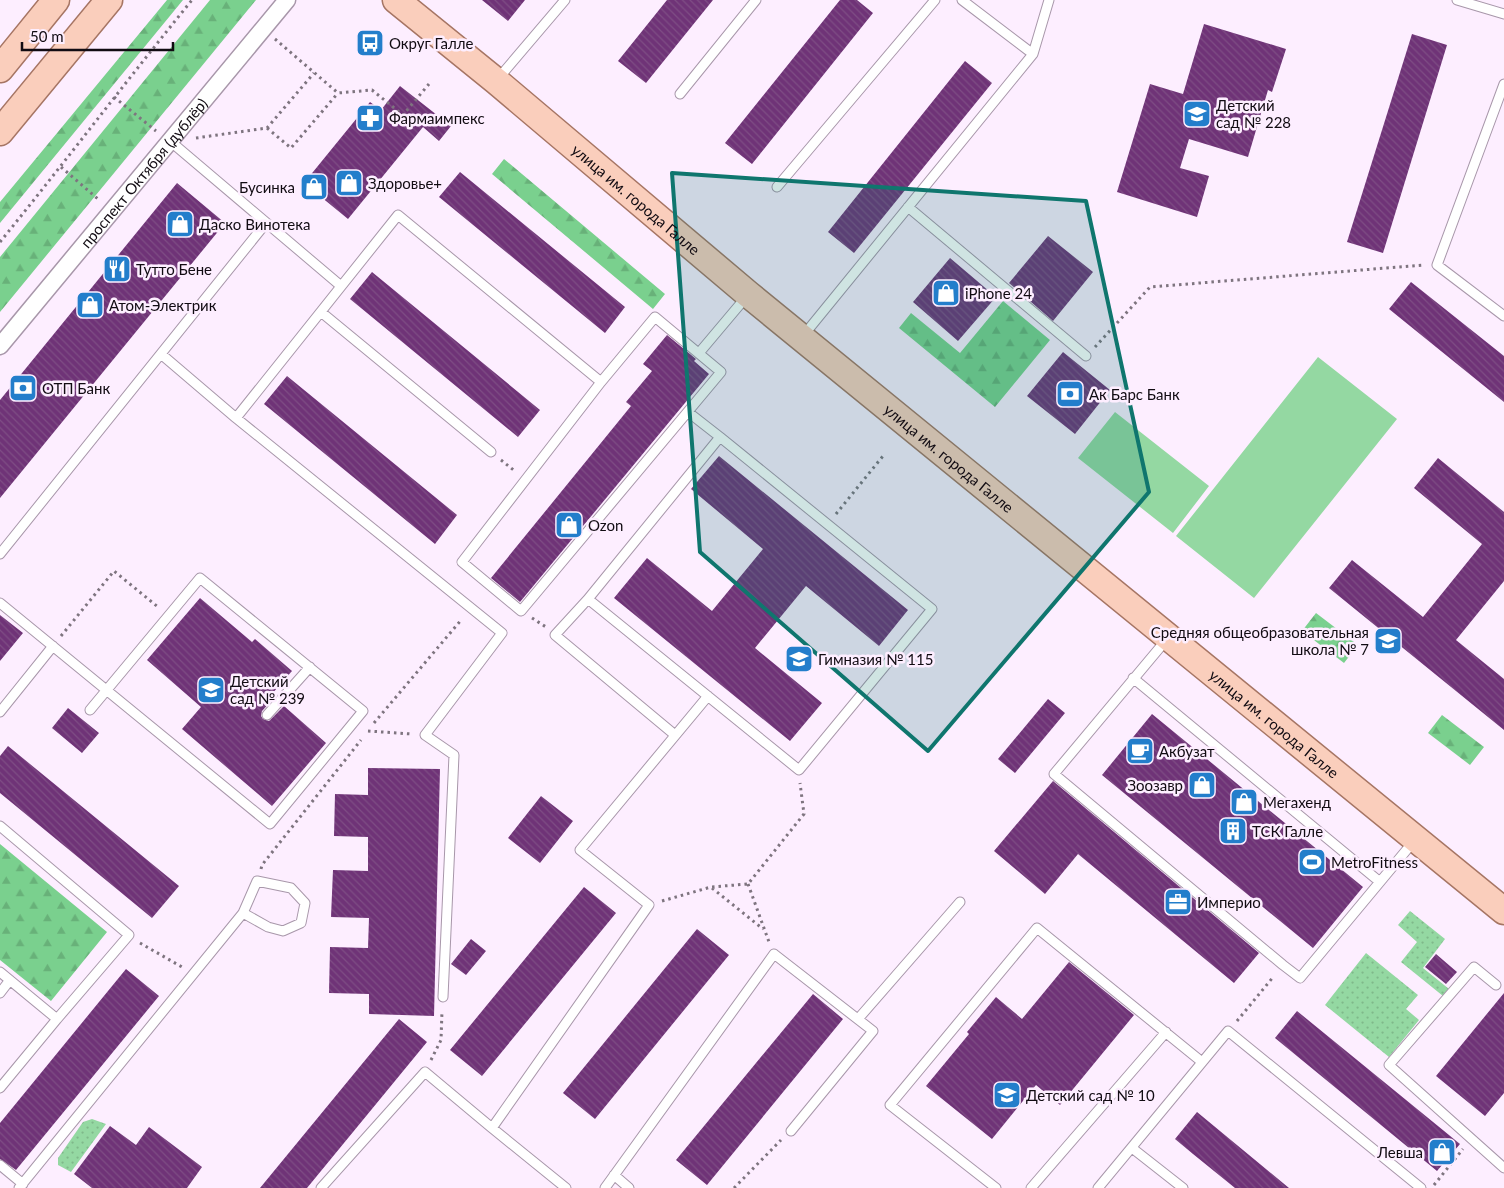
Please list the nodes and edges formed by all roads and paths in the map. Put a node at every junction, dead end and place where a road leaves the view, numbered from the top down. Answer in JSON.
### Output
{"nodes":[{"id":1,"x":110,"y":0,"type":"edge"},
{"id":2,"x":192,"y":0,"type":"edge"},
{"id":3,"x":287,"y":0,"type":"edge"},
{"id":4,"x":396,"y":0,"type":"edge"},
{"id":5,"x":565,"y":0,"type":"edge"},
{"id":6,"x":756,"y":0,"type":"edge"},
{"id":7,"x":935,"y":0,"type":"edge"},
{"id":8,"x":962,"y":0,"type":"edge"},
{"id":9,"x":1049,"y":0,"type":"edge"},
{"id":10,"x":1457,"y":0,"type":"edge"},
{"id":11,"x":52,"y":6,"type":"edge"},
{"id":12,"x":1504,"y":14,"type":"edge"},
{"id":13,"x":263,"y":29,"type":"junction"},
{"id":14,"x":77,"y":37,"type":"junction"},
{"id":15,"x":1033,"y":54,"type":"junction"},
{"id":16,"x":0,"y":69,"type":"edge"},
{"id":17,"x":314,"y":73,"type":"junction"},
{"id":18,"x":496,"y":81,"type":"junction"},
{"id":19,"x":429,"y":84,"type":"dead end"},
{"id":20,"x":1504,"y":84,"type":"edge"},
{"id":21,"x":338,"y":93,"type":"junction"},
{"id":22,"x":680,"y":94,"type":"dead end"},
{"id":23,"x":114,"y":97,"type":"junction"},
{"id":24,"x":267,"y":128,"type":"junction"},
{"id":25,"x":0,"y":132,"type":"edge"},
{"id":26,"x":170,"y":141,"type":"junction"},
{"id":27,"x":61,"y":167,"type":"junction"},
{"id":28,"x":777,"y":187,"type":"dead end"},
{"id":29,"x":908,"y":207,"type":"junction"},
{"id":30,"x":112,"y":211,"type":"junction"},
{"id":31,"x":266,"y":223,"type":"junction"},
{"id":32,"x":0,"y":242,"type":"edge"},
{"id":33,"x":1436,"y":264,"type":"junction"},
{"id":34,"x":341,"y":286,"type":"junction"},
{"id":35,"x":748,"y":294,"type":"junction"},
{"id":36,"x":321,"y":312,"type":"junction"},
{"id":37,"x":1504,"y":316,"type":"edge"},
{"id":38,"x":802,"y":337,"type":"junction"},
{"id":39,"x":0,"y":346,"type":"edge"},
{"id":40,"x":161,"y":354,"type":"junction"},
{"id":41,"x":699,"y":354,"type":"junction"},
{"id":42,"x":1086,"y":356,"type":"joint"},
{"id":43,"x":601,"y":382,"type":"junction"},
{"id":44,"x":688,"y":412,"type":"junction"},
{"id":45,"x":236,"y":418,"type":"junction"},
{"id":46,"x":720,"y":437,"type":"junction"},
{"id":47,"x":491,"y":452,"type":"joint"},
{"id":48,"x":883,"y":456,"type":"dead end"},
{"id":49,"x":525,"y":480,"type":"junction"},
{"id":50,"x":828,"y":524,"type":"junction"},
{"id":51,"x":0,"y":554,"type":"edge"},
{"id":52,"x":588,"y":599,"type":"junction"},
{"id":53,"x":0,"y":603,"type":"edge"},
{"id":54,"x":471,"y":608,"type":"junction"},
{"id":55,"x":521,"y":611,"type":"junction"},
{"id":56,"x":169,"y":616,"type":"junction"},
{"id":57,"x":556,"y":635,"type":"junction"},
{"id":58,"x":1168,"y":637,"type":"junction"},
{"id":59,"x":53,"y":646,"type":"junction"},
{"id":60,"x":310,"y":667,"type":"junction"},
{"id":61,"x":1133,"y":678,"type":"junction"},
{"id":62,"x":107,"y":691,"type":"junction"},
{"id":63,"x":708,"y":696,"type":"junction"},
{"id":64,"x":90,"y":710,"type":"dead end"},
{"id":65,"x":0,"y":712,"type":"edge"},
{"id":66,"x":267,"y":715,"type":"dead end"},
{"id":67,"x":368,"y":731,"type":"junction"},
{"id":68,"x":425,"y":735,"type":"junction"},
{"id":69,"x":675,"y":736,"type":"junction"},
{"id":70,"x":799,"y":770,"type":"junction"},
{"id":71,"x":0,"y":826,"type":"edge"},
{"id":72,"x":1416,"y":839,"type":"junction"},
{"id":73,"x":257,"y":882,"type":"junction"},
{"id":74,"x":1380,"y":882,"type":"junction"},
{"id":75,"x":748,"y":884,"type":"junction"},
{"id":76,"x":711,"y":887,"type":"junction"},
{"id":77,"x":960,"y":902,"type":"dead end"},
{"id":78,"x":649,"y":905,"type":"junction"},
{"id":79,"x":1504,"y":911,"type":"edge"},
{"id":80,"x":243,"y":913,"type":"junction"},
{"id":81,"x":764,"y":929,"type":"junction"},
{"id":82,"x":143,"y":946,"type":"dead end"},
{"id":83,"x":774,"y":954,"type":"junction"},
{"id":84,"x":177,"y":963,"type":"dead end"},
{"id":85,"x":1283,"y":965,"type":"junction"},
{"id":86,"x":0,"y":972,"type":"edge"},
{"id":87,"x":10,"y":980,"type":"junction"},
{"id":88,"x":1496,"y":985,"type":"dead end"},
{"id":89,"x":0,"y":993,"type":"edge"},
{"id":90,"x":443,"y":997,"type":"joint"},
{"id":91,"x":57,"y":1019,"type":"junction"},
{"id":92,"x":858,"y":1020,"type":"junction"},
{"id":93,"x":1228,"y":1031,"type":"junction"},
{"id":94,"x":1166,"y":1032,"type":"junction"},
{"id":95,"x":1202,"y":1062,"type":"junction"},
{"id":96,"x":425,"y":1072,"type":"junction"},
{"id":97,"x":0,"y":1088,"type":"edge"},
{"id":98,"x":492,"y":1128,"type":"junction"},
{"id":99,"x":791,"y":1131,"type":"joint"},
{"id":100,"x":1471,"y":1139,"type":"junction"},
{"id":101,"x":1132,"y":1148,"type":"junction"},
{"id":102,"x":0,"y":1165,"type":"edge"},
{"id":103,"x":1504,"y":1168,"type":"edge"},
{"id":104,"x":614,"y":1175,"type":"junction"},
{"id":105,"x":21,"y":1186,"type":"edge"},
{"id":106,"x":321,"y":1188,"type":"edge"},
{"id":107,"x":566,"y":1188,"type":"edge"},
{"id":108,"x":605,"y":1188,"type":"edge"},
{"id":109,"x":629,"y":1188,"type":"edge"},
{"id":110,"x":734,"y":1188,"type":"edge"},
{"id":111,"x":996,"y":1188,"type":"edge"},
{"id":112,"x":1031,"y":1188,"type":"edge"},
{"id":113,"x":1098,"y":1188,"type":"edge"},
{"id":114,"x":1183,"y":1188,"type":"edge"},
{"id":115,"x":1421,"y":1188,"type":"edge"},
{"id":116,"x":1432,"y":1188,"type":"edge"}],
"edges":[{"from":1,"to":14,"type":"main road"},
{"from":2,"to":23,"type":"path"},
{"from":3,"to":13,"type":"street","name":"проспект Октября (дублёр)"},
{"from":4,"to":18,"type":"main road","name":"улица им. города Галле"},
{"from":5,"to":18,"type":"lane"},
{"from":6,"to":22,"type":"lane"},
{"from":7,"to":28,"type":"lane"},
{"from":8,"to":15,"type":"lane"},
{"from":9,"to":15,"type":"lane"},
{"from":10,"to":12,"type":"lane"},
{"from":11,"to":14,"type":"main road"},
{"from":11,"to":16,"type":"main road"},
{"from":13,"to":17,"type":"path"},
{"from":13,"to":26,"type":"street","name":"проспект Октября (дублёр)"},
{"from":14,"to":25,"type":"main road"},
{"from":15,"to":29,"type":"lane"},
{"from":17,"to":21,"type":"path"},
{"from":17,"to":24,"type":"path"},
{"from":18,"to":35,"type":"main road","name":"улица им. города Галле"},
{"from":19,"to":21,"type":"path"},
{"from":20,"to":33,"type":"lane"},
{"from":21,"to":24,"type":"path"},
{"from":23,"to":26,"type":"path"},
{"from":23,"to":27,"type":"path"},
{"from":24,"to":26,"type":"path"},
{"from":26,"to":30,"type":"street","name":"проспект Октября (дублёр)"},
{"from":26,"to":31,"type":"lane"},
{"from":27,"to":30,"type":"path"},
{"from":27,"to":32,"type":"path"},
{"from":29,"to":38,"type":"lane"},
{"from":29,"to":42,"type":"lane"},
{"from":30,"to":39,"type":"street","name":"проспект Октября (дублёр)"},
{"from":31,"to":34,"type":"lane"},
{"from":31,"to":40,"type":"lane"},
{"from":33,"to":37,"type":"lane"},
{"from":33,"to":42,"type":"path"},
{"from":34,"to":36,"type":"lane"},
{"from":34,"to":43,"type":"lane"},
{"from":35,"to":38,"type":"main road","name":"улица им. города Галле"},
{"from":35,"to":41,"type":"lane"},
{"from":36,"to":45,"type":"lane"},
{"from":36,"to":47,"type":"lane"},
{"from":38,"to":58,"type":"main road","name":"улица им. города Галле"},
{"from":40,"to":45,"type":"lane"},
{"from":40,"to":51,"type":"lane"},
{"from":41,"to":43,"type":"lane"},
{"from":41,"to":44,"type":"lane"},
{"from":43,"to":49,"type":"lane"},
{"from":44,"to":46,"type":"lane"},
{"from":44,"to":55,"type":"lane"},
{"from":45,"to":54,"type":"lane"},
{"from":46,"to":50,"type":"lane"},
{"from":46,"to":52,"type":"lane"},
{"from":47,"to":49,"type":"path"},
{"from":48,"to":50,"type":"path"},
{"from":49,"to":55,"type":"lane"},
{"from":50,"to":70,"type":"lane"},
{"from":52,"to":57,"type":"lane"},
{"from":52,"to":63,"type":"lane"},
{"from":53,"to":59,"type":"lane"},
{"from":54,"to":67,"type":"path"},
{"from":54,"to":68,"type":"lane"},
{"from":55,"to":57,"type":"path"},
{"from":56,"to":59,"type":"path"},
{"from":56,"to":60,"type":"lane"},
{"from":56,"to":62,"type":"lane"},
{"from":57,"to":69,"type":"lane"},
{"from":58,"to":61,"type":"lane"},
{"from":58,"to":72,"type":"main road","name":"улица им. города Галле"},
{"from":59,"to":62,"type":"lane"},
{"from":59,"to":65,"type":"lane"},
{"from":60,"to":62,"type":"lane"},
{"from":60,"to":66,"type":"lane"},
{"from":61,"to":74,"type":"lane"},
{"from":61,"to":85,"type":"lane"},
{"from":62,"to":64,"type":"lane"},
{"from":63,"to":69,"type":"lane"},
{"from":63,"to":70,"type":"lane"},
{"from":67,"to":68,"type":"path"},
{"from":67,"to":73,"type":"path"},
{"from":68,"to":90,"type":"lane"},
{"from":69,"to":78,"type":"lane"},
{"from":70,"to":75,"type":"path"},
{"from":71,"to":91,"type":"lane"},
{"from":72,"to":74,"type":"lane"},
{"from":72,"to":79,"type":"main road","name":"улица им. города Галле"},
{"from":73,"to":80,"type":"lane"},
{"from":73,"to":80,"type":"lane"},
{"from":74,"to":85,"type":"lane"},
{"from":75,"to":76,"type":"path"},
{"from":75,"to":81,"type":"path"},
{"from":76,"to":78,"type":"path"},
{"from":76,"to":81,"type":"path"},
{"from":77,"to":92,"type":"lane"},
{"from":78,"to":98,"type":"lane"},
{"from":80,"to":105,"type":"lane"},
{"from":81,"to":83,"type":"path"},
{"from":82,"to":84,"type":"path"},
{"from":83,"to":92,"type":"lane"},
{"from":83,"to":104,"type":"lane"},
{"from":85,"to":93,"type":"path"},
{"from":86,"to":87,"type":"lane"},
{"from":87,"to":89,"type":"lane"},
{"from":87,"to":91,"type":"lane"},
{"from":88,"to":100,"type":"lane"},
{"from":90,"to":96,"type":"path"},
{"from":91,"to":97,"type":"lane"},
{"from":92,"to":99,"type":"lane"},
{"from":93,"to":95,"type":"lane"},
{"from":93,"to":115,"type":"lane"},
{"from":94,"to":95,"type":"lane"},
{"from":94,"to":111,"type":"lane"},
{"from":94,"to":112,"type":"lane"},
{"from":95,"to":101,"type":"lane"},
{"from":96,"to":98,"type":"lane"},
{"from":96,"to":106,"type":"lane"},
{"from":98,"to":107,"type":"lane"},
{"from":99,"to":110,"type":"path"},
{"from":100,"to":103,"type":"lane"},
{"from":100,"to":116,"type":"path"},
{"from":101,"to":113,"type":"lane"},
{"from":101,"to":114,"type":"lane"},
{"from":102,"to":105,"type":"lane"},
{"from":104,"to":108,"type":"lane"},
{"from":104,"to":109,"type":"lane"}]}
